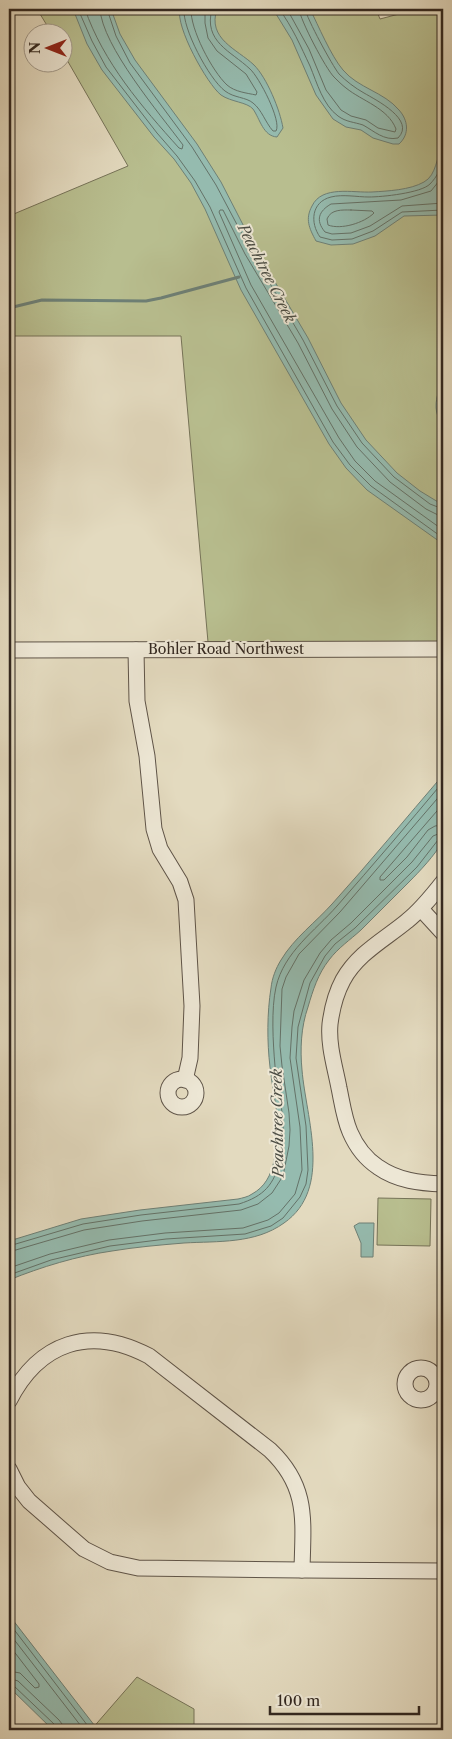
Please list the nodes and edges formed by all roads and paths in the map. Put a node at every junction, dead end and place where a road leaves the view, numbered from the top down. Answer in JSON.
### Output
{"nodes":[{"id":1,"x":443,"y":649,"type":"edge"},
{"id":2,"x":9,"y":650,"type":"edge"},
{"id":3,"x":136,"y":650,"type":"junction"},
{"id":4,"x":443,"y":882,"type":"edge"},
{"id":5,"x":421,"y":909,"type":"junction"},
{"id":6,"x":443,"y":933,"type":"edge"},
{"id":7,"x":186,"y":1080,"type":"dead end"},
{"id":8,"x":443,"y":1184,"type":"edge"},
{"id":9,"x":9,"y":1401,"type":"edge"},
{"id":10,"x":9,"y":1469,"type":"edge"},
{"id":11,"x":302,"y":1570,"type":"junction"},
{"id":12,"x":443,"y":1571,"type":"edge"}],
"edges":[{"from":1,"to":3,"type":"street","name":"Bohler Road Northwest"},
{"from":2,"to":3,"type":"street","name":"Bohler Road Northwest"},
{"from":3,"to":7,"type":"street"},
{"from":4,"to":5,"type":"street"},
{"from":5,"to":6,"type":"street"},
{"from":5,"to":8,"type":"street"},
{"from":9,"to":11,"type":"street"},
{"from":10,"to":11,"type":"street"},
{"from":11,"to":12,"type":"street"}]}
